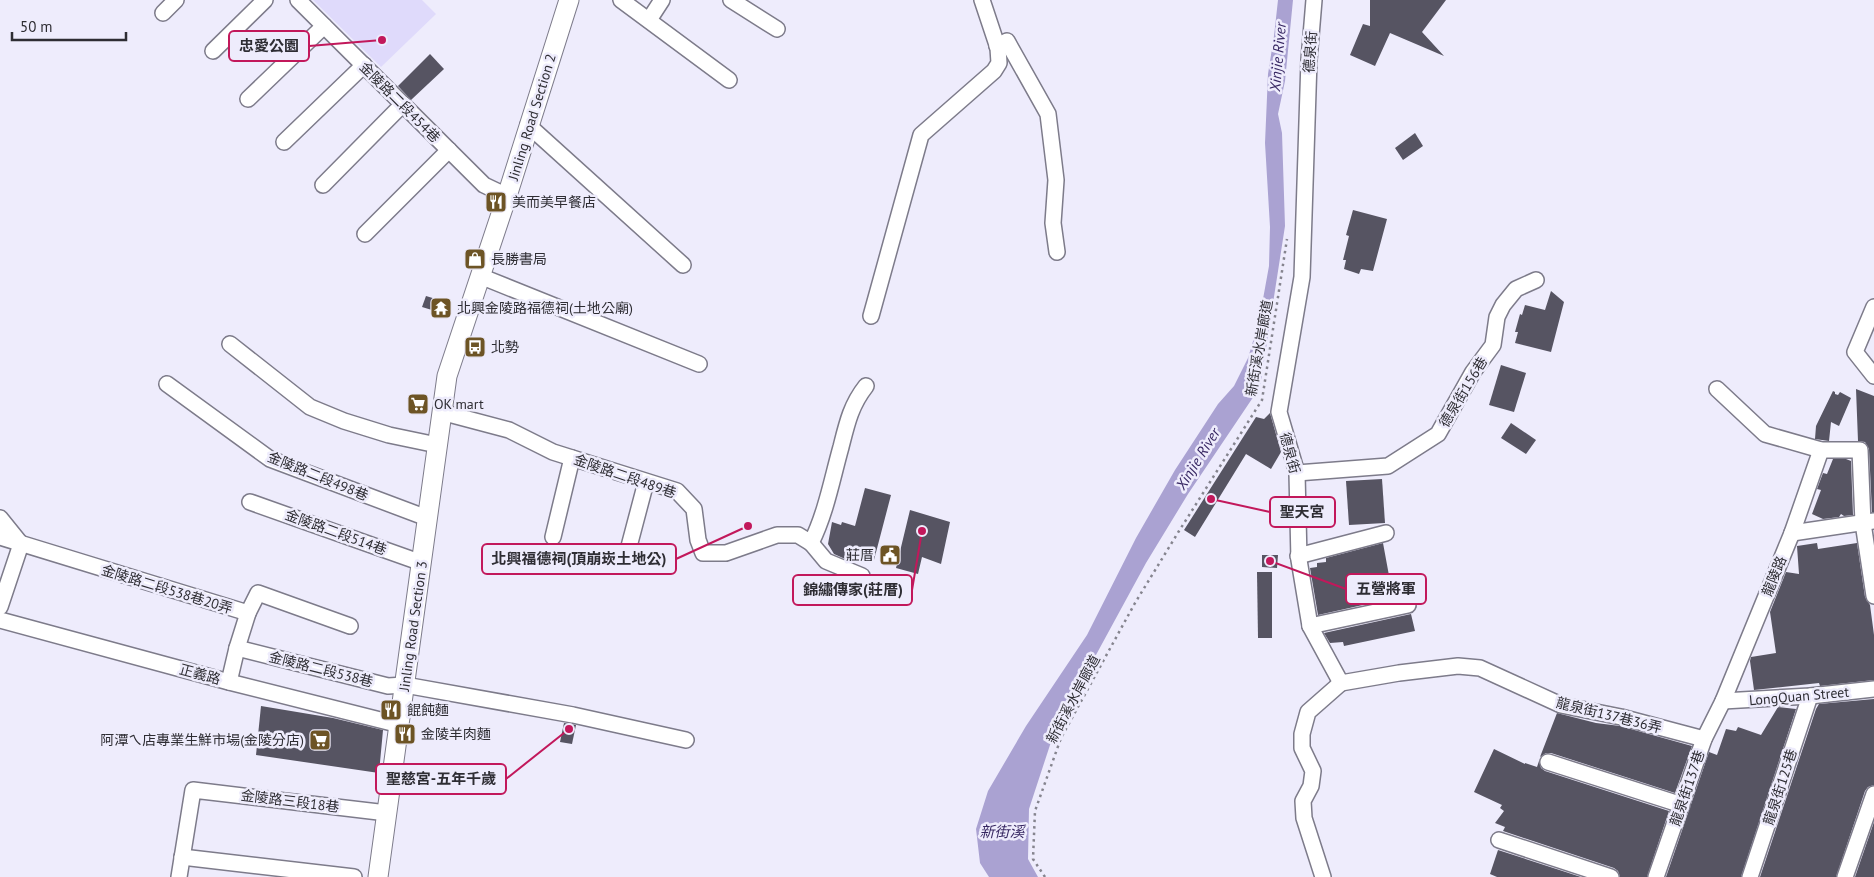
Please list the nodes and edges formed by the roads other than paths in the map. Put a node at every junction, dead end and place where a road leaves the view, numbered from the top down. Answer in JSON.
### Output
{"nodes":[{"id":1,"x":176,"y":0,"type":"edge"},
{"id":2,"x":266,"y":0,"type":"edge"},
{"id":3,"x":298,"y":0,"type":"edge"},
{"id":4,"x":569,"y":0,"type":"edge"},
{"id":5,"x":621,"y":0,"type":"edge"},
{"id":6,"x":662,"y":0,"type":"edge"},
{"id":7,"x":731,"y":0,"type":"edge"},
{"id":8,"x":982,"y":0,"type":"edge"},
{"id":9,"x":1314,"y":0,"type":"edge"},
{"id":10,"x":163,"y":13,"type":"dead end"},
{"id":11,"x":650,"y":20,"type":"junction"},
{"id":12,"x":324,"y":26,"type":"junction"},
{"id":13,"x":777,"y":29,"type":"dead end"},
{"id":14,"x":997,"y":46,"type":"junction"},
{"id":15,"x":213,"y":51,"type":"dead end"},
{"id":16,"x":364,"y":66,"type":"junction"},
{"id":17,"x":729,"y":80,"type":"dead end"},
{"id":18,"x":248,"y":99,"type":"dead end"},
{"id":19,"x":403,"y":104,"type":"junction"},
{"id":20,"x":528,"y":126,"type":"junction"},
{"id":21,"x":284,"y":142,"type":"dead end"},
{"id":22,"x":449,"y":150,"type":"junction"},
{"id":23,"x":323,"y":185,"type":"dead end"},
{"id":24,"x":507,"y":196,"type":"junction"},
{"id":25,"x":365,"y":234,"type":"dead end"},
{"id":26,"x":1057,"y":252,"type":"dead end"},
{"id":27,"x":683,"y":266,"type":"dead end"},
{"id":28,"x":480,"y":276,"type":"junction"},
{"id":29,"x":1536,"y":280,"type":"dead end"},
{"id":30,"x":1874,"y":307,"type":"edge"},
{"id":31,"x":871,"y":316,"type":"dead end"},
{"id":32,"x":230,"y":344,"type":"dead end"},
{"id":33,"x":699,"y":364,"type":"dead end"},
{"id":34,"x":447,"y":376,"type":"joint"},
{"id":35,"x":1874,"y":376,"type":"edge"},
{"id":36,"x":167,"y":384,"type":"dead end"},
{"id":37,"x":866,"y":386,"type":"dead end"},
{"id":38,"x":1717,"y":389,"type":"dead end"},
{"id":39,"x":441,"y":412,"type":"junction"},
{"id":40,"x":436,"y":445,"type":"junction"},
{"id":41,"x":1821,"y":450,"type":"junction"},
{"id":42,"x":572,"y":458,"type":"junction"},
{"id":43,"x":1297,"y":473,"type":"junction"},
{"id":44,"x":646,"y":482,"type":"junction"},
{"id":45,"x":250,"y":502,"type":"dead end"},
{"id":46,"x":0,"y":518,"type":"edge"},
{"id":47,"x":427,"y":518,"type":"junction"},
{"id":48,"x":1869,"y":522,"type":"edge"},
{"id":49,"x":1386,"y":533,"type":"dead end"},
{"id":50,"x":1792,"y":533,"type":"junction"},
{"id":51,"x":0,"y":537,"type":"edge"},
{"id":52,"x":553,"y":537,"type":"dead end"},
{"id":53,"x":811,"y":543,"type":"junction"},
{"id":54,"x":20,"y":544,"type":"junction"},
{"id":55,"x":627,"y":554,"type":"dead end"},
{"id":56,"x":1298,"y":556,"type":"junction"},
{"id":57,"x":422,"y":563,"type":"junction"},
{"id":58,"x":862,"y":576,"type":"dead end"},
{"id":59,"x":1874,"y":596,"type":"edge"},
{"id":60,"x":1408,"y":606,"type":"dead end"},
{"id":61,"x":0,"y":607,"type":"edge"},
{"id":62,"x":248,"y":614,"type":"junction"},
{"id":63,"x":0,"y":620,"type":"edge"},
{"id":64,"x":350,"y":626,"type":"dead end"},
{"id":65,"x":1310,"y":626,"type":"junction"},
{"id":66,"x":237,"y":648,"type":"junction"},
{"id":67,"x":229,"y":682,"type":"junction"},
{"id":68,"x":1341,"y":683,"type":"junction"},
{"id":69,"x":405,"y":685,"type":"junction"},
{"id":70,"x":1874,"y":689,"type":"edge"},
{"id":71,"x":1810,"y":696,"type":"junction"},
{"id":72,"x":1723,"y":701,"type":"junction"},
{"id":73,"x":400,"y":725,"type":"junction"},
{"id":74,"x":1704,"y":739,"type":"junction"},
{"id":75,"x":686,"y":740,"type":"dead end"},
{"id":76,"x":1548,"y":762,"type":"dead end"},
{"id":77,"x":1874,"y":794,"type":"edge"},
{"id":78,"x":1682,"y":805,"type":"junction"},
{"id":79,"x":387,"y":812,"type":"junction"},
{"id":80,"x":1499,"y":840,"type":"dead end"},
{"id":81,"x":182,"y":857,"type":"junction"},
{"id":82,"x":179,"y":877,"type":"edge"},
{"id":83,"x":354,"y":877,"type":"edge"},
{"id":84,"x":378,"y":877,"type":"edge"},
{"id":85,"x":1322,"y":877,"type":"edge"},
{"id":86,"x":1611,"y":877,"type":"edge"},
{"id":87,"x":1656,"y":877,"type":"edge"},
{"id":88,"x":1750,"y":877,"type":"edge"},
{"id":89,"x":1846,"y":877,"type":"edge"}],
"edges":[{"from":1,"to":10,"type":"street"},
{"from":2,"to":15,"type":"street"},
{"from":3,"to":12,"type":"street","name":"金陵路二段454巷"},
{"from":4,"to":20,"type":"main road","name":"Jinling Road Section 2"},
{"from":5,"to":11,"type":"street"},
{"from":6,"to":11,"type":"street"},
{"from":7,"to":13,"type":"street"},
{"from":8,"to":14,"type":"street"},
{"from":9,"to":43,"type":"street","name":"德泉街"},
{"from":11,"to":17,"type":"street"},
{"from":12,"to":16,"type":"street","name":"金陵路二段454巷"},
{"from":12,"to":18,"type":"street"},
{"from":14,"to":26,"type":"street"},
{"from":14,"to":31,"type":"street"},
{"from":16,"to":19,"type":"street","name":"金陵路二段454巷"},
{"from":16,"to":21,"type":"street"},
{"from":19,"to":22,"type":"street","name":"金陵路二段454巷"},
{"from":19,"to":23,"type":"street"},
{"from":20,"to":24,"type":"main road","name":"Jinling Road Section 2"},
{"from":20,"to":27,"type":"street"},
{"from":22,"to":24,"type":"street","name":"金陵路二段454巷"},
{"from":22,"to":25,"type":"street"},
{"from":24,"to":28,"type":"main road","name":"Jinling Road Section 2"},
{"from":28,"to":33,"type":"street"},
{"from":28,"to":34,"type":"main road","name":"Jinling Road Section 2"},
{"from":29,"to":43,"type":"street","name":"德泉街156巷"},
{"from":30,"to":35,"type":"street"},
{"from":32,"to":40,"type":"street"},
{"from":34,"to":39,"type":"main road","name":"Jinling Road Section 3"},
{"from":36,"to":47,"type":"street","name":"金陵路二段498巷"},
{"from":37,"to":53,"type":"street"},
{"from":38,"to":41,"type":"street"},
{"from":39,"to":40,"type":"main road","name":"Jinling Road Section 3"},
{"from":39,"to":42,"type":"street","name":"金陵路二段489巷"},
{"from":40,"to":47,"type":"main road","name":"Jinling Road Section 3"},
{"from":41,"to":48,"type":"street"},
{"from":41,"to":50,"type":"street","name":"龍陵路"},
{"from":42,"to":44,"type":"street","name":"金陵路二段489巷"},
{"from":42,"to":52,"type":"street"},
{"from":43,"to":56,"type":"street","name":"德泉街"},
{"from":44,"to":53,"type":"street","name":"金陵路二段489巷"},
{"from":44,"to":55,"type":"street"},
{"from":45,"to":57,"type":"street","name":"金陵路二段514巷"},
{"from":46,"to":54,"type":"street"},
{"from":47,"to":57,"type":"main road","name":"Jinling Road Section 3"},
{"from":48,"to":50,"type":"street"},
{"from":48,"to":59,"type":"street"},
{"from":49,"to":56,"type":"street"},
{"from":50,"to":72,"type":"street","name":"龍陵路"},
{"from":51,"to":54,"type":"street","name":"金陵路二段538巷20弄"},
{"from":53,"to":58,"type":"street"},
{"from":54,"to":61,"type":"street"},
{"from":54,"to":62,"type":"street","name":"金陵路二段538巷20弄"},
{"from":56,"to":65,"type":"street","name":"德泉街"},
{"from":57,"to":69,"type":"main road","name":"Jinling Road Section 3"},
{"from":60,"to":65,"type":"street"},
{"from":62,"to":64,"type":"street","name":"金陵路二段538巷20弄"},
{"from":62,"to":66,"type":"street"},
{"from":63,"to":67,"type":"street","name":"正義路"},
{"from":65,"to":68,"type":"street","name":"德泉街"},
{"from":66,"to":67,"type":"street"},
{"from":66,"to":69,"type":"street","name":"金陵路二段538巷"},
{"from":67,"to":73,"type":"street","name":"正義路"},
{"from":68,"to":74,"type":"street","name":"龍泉街137巷36弄"},
{"from":68,"to":85,"type":"street"},
{"from":69,"to":73,"type":"main road","name":"Jinling Road Section 3"},
{"from":69,"to":75,"type":"street","name":"金陵路二段538巷"},
{"from":70,"to":71,"type":"street","name":"LongQuan Street"},
{"from":71,"to":72,"type":"street","name":"LongQuan Street"},
{"from":71,"to":88,"type":"street","name":"龍泉街125巷"},
{"from":72,"to":74,"type":"street","name":"龍泉街137巷"},
{"from":73,"to":79,"type":"main road","name":"Jinling Road Section 3"},
{"from":74,"to":78,"type":"street","name":"龍泉街137巷"},
{"from":76,"to":78,"type":"street"},
{"from":77,"to":89,"type":"street"},
{"from":78,"to":87,"type":"street","name":"龍泉街137巷"},
{"from":79,"to":81,"type":"street","name":"金陵路三段18巷"},
{"from":79,"to":84,"type":"main road","name":"Jinling Road Section 3"},
{"from":80,"to":86,"type":"street"},
{"from":81,"to":82,"type":"street"},
{"from":81,"to":83,"type":"street"}]}
